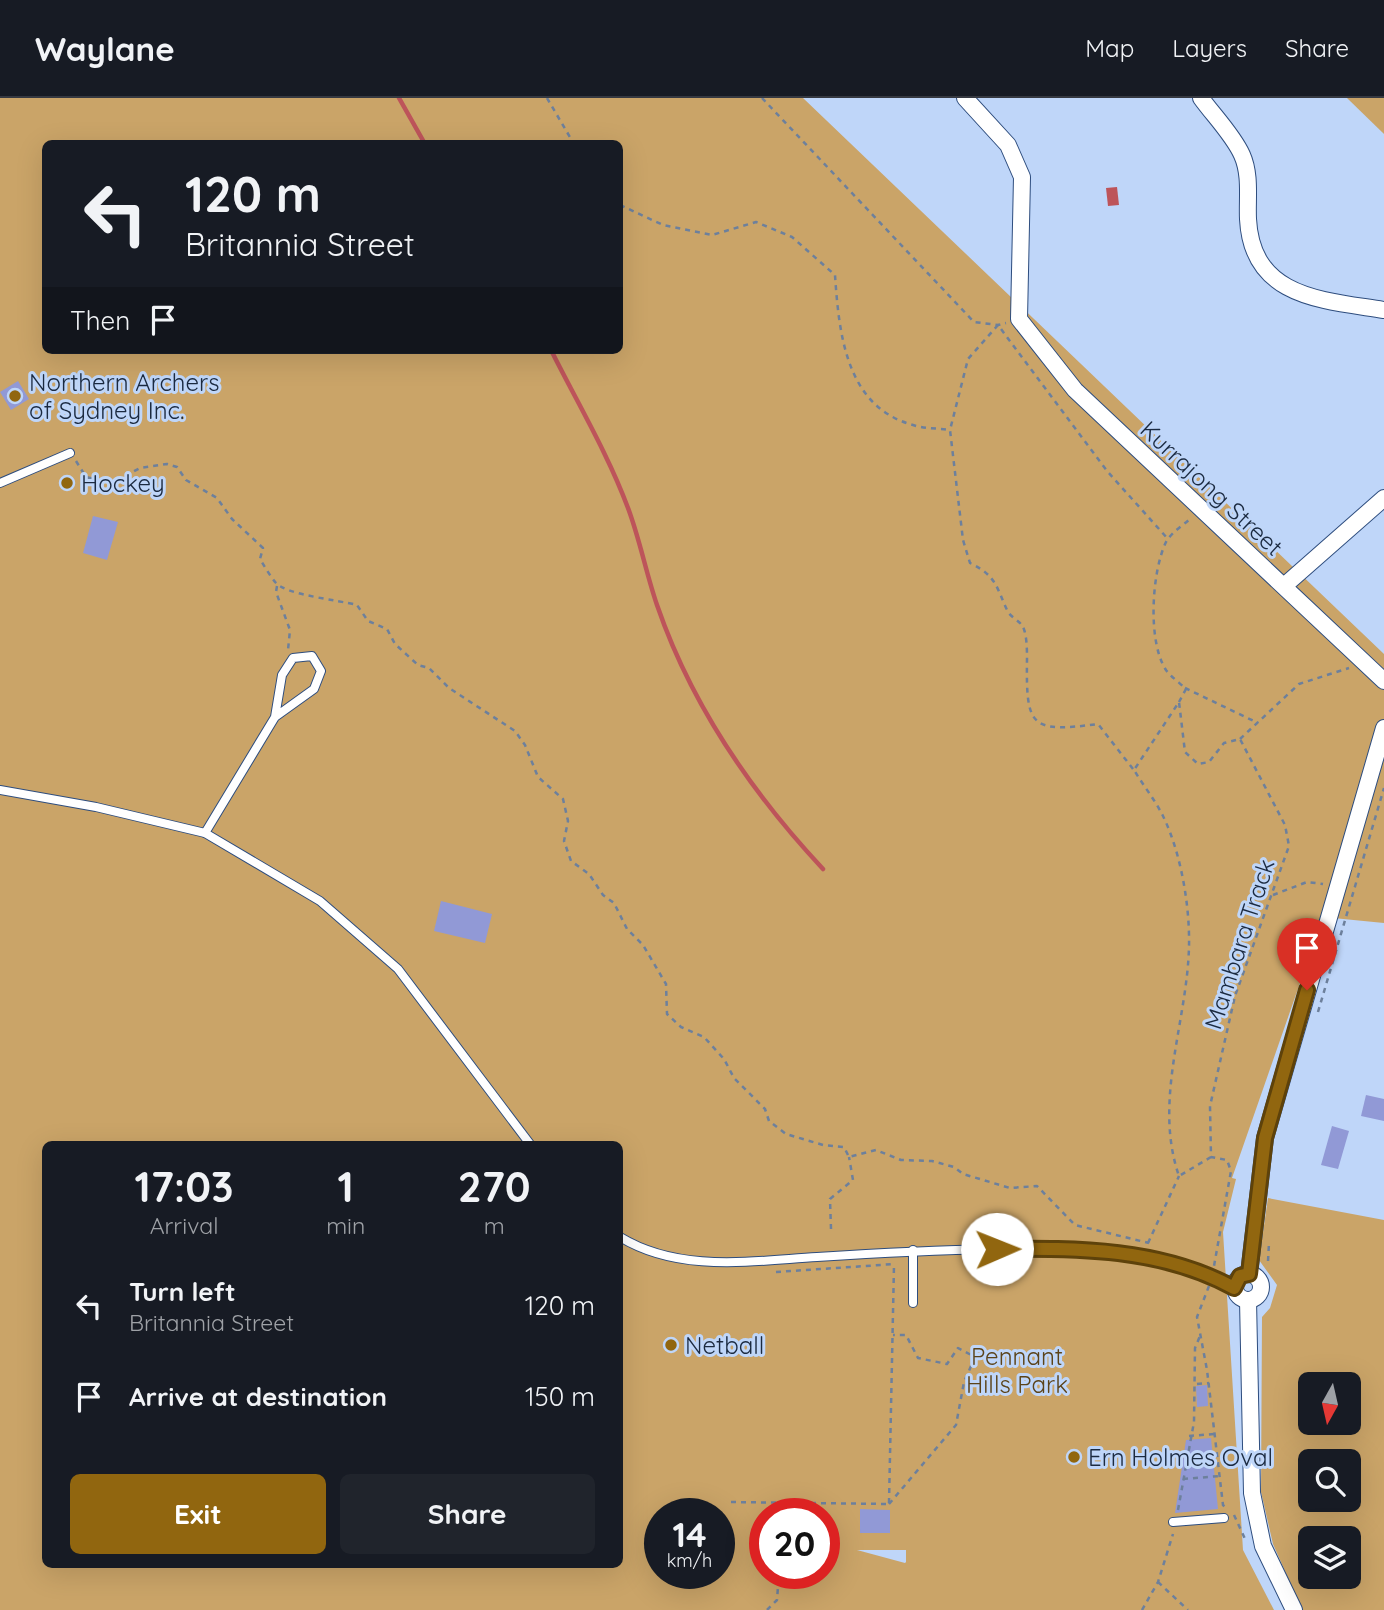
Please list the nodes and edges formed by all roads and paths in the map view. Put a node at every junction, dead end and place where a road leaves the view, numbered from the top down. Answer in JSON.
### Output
{"nodes":[{"id":1,"x":547,"y":98,"type":"edge"},
{"id":2,"x":762,"y":98,"type":"edge"},
{"id":3,"x":965,"y":98,"type":"edge"},
{"id":4,"x":1201,"y":98,"type":"edge"},
{"id":5,"x":572,"y":140,"type":"edge"},
{"id":6,"x":623,"y":206,"type":"edge"},
{"id":7,"x":1384,"y":310,"type":"edge"},
{"id":8,"x":1019,"y":319,"type":"junction"},
{"id":9,"x":998,"y":326,"type":"junction"},
{"id":10,"x":950,"y":430,"type":"junction"},
{"id":11,"x":70,"y":453,"type":"joint"},
{"id":12,"x":0,"y":483,"type":"edge"},
{"id":13,"x":1384,"y":498,"type":"edge"},
{"id":14,"x":1201,"y":508,"type":"junction"},
{"id":15,"x":1168,"y":539,"type":"junction"},
{"id":16,"x":277,"y":586,"type":"junction"},
{"id":17,"x":1284,"y":586,"type":"junction"},
{"id":18,"x":1364,"y":663,"type":"junction"},
{"id":19,"x":287,"y":668,"type":"junction"},
{"id":20,"x":1384,"y":681,"type":"edge"},
{"id":21,"x":1185,"y":688,"type":"junction"},
{"id":22,"x":1179,"y":702,"type":"junction"},
{"id":23,"x":275,"y":717,"type":"junction"},
{"id":24,"x":1258,"y":723,"type":"junction"},
{"id":25,"x":1384,"y":727,"type":"edge"},
{"id":26,"x":1240,"y":739,"type":"junction"},
{"id":27,"x":1134,"y":770,"type":"junction"},
{"id":28,"x":0,"y":790,"type":"edge"},
{"id":29,"x":205,"y":833,"type":"junction"},
{"id":30,"x":1336,"y":884,"type":"junction"},
{"id":31,"x":1273,"y":895,"type":"junction"},
{"id":32,"x":528,"y":1141,"type":"edge"},
{"id":33,"x":849,"y":1157,"type":"junction"},
{"id":34,"x":1211,"y":1157,"type":"junction"},
{"id":35,"x":1178,"y":1176,"type":"junction"},
{"id":36,"x":831,"y":1228,"type":"dead end"},
{"id":37,"x":623,"y":1238,"type":"edge"},
{"id":38,"x":1149,"y":1243,"type":"junction"},
{"id":39,"x":913,"y":1250,"type":"junction"},
{"id":40,"x":1142,"y":1257,"type":"junction"},
{"id":41,"x":913,"y":1260,"type":"junction"},
{"id":42,"x":894,"y":1265,"type":"junction"},
{"id":43,"x":767,"y":1272,"type":"dead end"},
{"id":44,"x":1249,"y":1274,"type":"junction"},
{"id":45,"x":1213,"y":1276,"type":"junction"},
{"id":46,"x":1234,"y":1288,"type":"junction"},
{"id":47,"x":1248,"y":1300,"type":"junction"},
{"id":48,"x":913,"y":1303,"type":"dead end"},
{"id":49,"x":893,"y":1335,"type":"junction"},
{"id":50,"x":1200,"y":1336,"type":"junction"},
{"id":51,"x":1209,"y":1383,"type":"junction"},
{"id":52,"x":1196,"y":1384,"type":"junction"},
{"id":53,"x":1215,"y":1434,"type":"junction"},
{"id":54,"x":1189,"y":1436,"type":"junction"},
{"id":55,"x":1220,"y":1476,"type":"junction"},
{"id":56,"x":1183,"y":1479,"type":"junction"},
{"id":57,"x":840,"y":1503,"type":"edge"},
{"id":58,"x":889,"y":1504,"type":"junction"},
{"id":59,"x":1224,"y":1518,"type":"dead end"},
{"id":60,"x":1175,"y":1523,"type":"junction"},
{"id":61,"x":1248,"y":1547,"type":"dead end"},
{"id":62,"x":1158,"y":1582,"type":"junction"},
{"id":63,"x":778,"y":1589,"type":"edge"},
{"id":64,"x":767,"y":1610,"type":"edge"},
{"id":65,"x":1142,"y":1610,"type":"edge"},
{"id":66,"x":1188,"y":1610,"type":"edge"},
{"id":67,"x":1294,"y":1610,"type":"edge"}],
"edges":[{"from":1,"to":5,"type":"path"},
{"from":2,"to":9,"type":"path"},
{"from":3,"to":8,"type":"street"},
{"from":4,"to":7,"type":"street"},
{"from":6,"to":10,"type":"path"},
{"from":8,"to":9,"type":"path"},
{"from":8,"to":14,"type":"street","name":"Kurrajong Street"},
{"from":9,"to":10,"type":"path"},
{"from":9,"to":15,"type":"path"},
{"from":10,"to":27,"type":"path","name":"Mambara Track"},
{"from":11,"to":12,"type":"lane"},
{"from":11,"to":16,"type":"path"},
{"from":13,"to":17,"type":"street"},
{"from":14,"to":15,"type":"path"},
{"from":14,"to":17,"type":"street","name":"Kurrajong Street"},
{"from":15,"to":21,"type":"path"},
{"from":16,"to":19,"type":"path"},
{"from":16,"to":33,"type":"path"},
{"from":17,"to":18,"type":"street","name":"Kurrajong Street"},
{"from":18,"to":20,"type":"street","name":"Kurrajong Street"},
{"from":18,"to":24,"type":"path"},
{"from":19,"to":23,"type":"lane"},
{"from":19,"to":23,"type":"lane"},
{"from":21,"to":22,"type":"path"},
{"from":21,"to":24,"type":"path"},
{"from":22,"to":26,"type":"path"},
{"from":22,"to":27,"type":"path"},
{"from":23,"to":29,"type":"lane"},
{"from":24,"to":26,"type":"path"},
{"from":25,"to":30,"type":"street"},
{"from":26,"to":31,"type":"path","name":"Mambara Track"},
{"from":27,"to":35,"type":"path","name":"Mambara Track"},
{"from":28,"to":29,"type":"lane"},
{"from":29,"to":32,"type":"lane"},
{"from":30,"to":31,"type":"path"},
{"from":30,"to":44,"type":"street"},
{"from":31,"to":34,"type":"path","name":"Mambara Track"},
{"from":33,"to":36,"type":"path"},
{"from":33,"to":38,"type":"path"},
{"from":34,"to":35,"type":"path"},
{"from":34,"to":45,"type":"path"},
{"from":35,"to":38,"type":"path"},
{"from":37,"to":39,"type":"lane"},
{"from":38,"to":40,"type":"path"},
{"from":39,"to":40,"type":"lane"},
{"from":39,"to":41,"type":"lane"},
{"from":40,"to":45,"type":"lane"},
{"from":41,"to":42,"type":"path"},
{"from":41,"to":48,"type":"lane"},
{"from":42,"to":43,"type":"path"},
{"from":42,"to":49,"type":"path"},
{"from":44,"to":46,"type":"street"},
{"from":44,"to":47,"type":"street"},
{"from":45,"to":46,"type":"lane"},
{"from":45,"to":50,"type":"path"},
{"from":46,"to":47,"type":"street"},
{"from":47,"to":67,"type":"street"},
{"from":49,"to":58,"type":"path"},
{"from":49,"to":58,"type":"path"},
{"from":50,"to":51,"type":"path"},
{"from":50,"to":52,"type":"path"},
{"from":51,"to":52,"type":"path"},
{"from":51,"to":53,"type":"path"},
{"from":52,"to":54,"type":"path"},
{"from":53,"to":54,"type":"path"},
{"from":53,"to":55,"type":"path"},
{"from":54,"to":56,"type":"path"},
{"from":55,"to":56,"type":"path"},
{"from":55,"to":61,"type":"path"},
{"from":56,"to":60,"type":"path"},
{"from":57,"to":58,"type":"path"},
{"from":59,"to":60,"type":"lane"},
{"from":60,"to":62,"type":"path"},
{"from":62,"to":65,"type":"path"},
{"from":62,"to":66,"type":"path"},
{"from":63,"to":64,"type":"path"}]}
